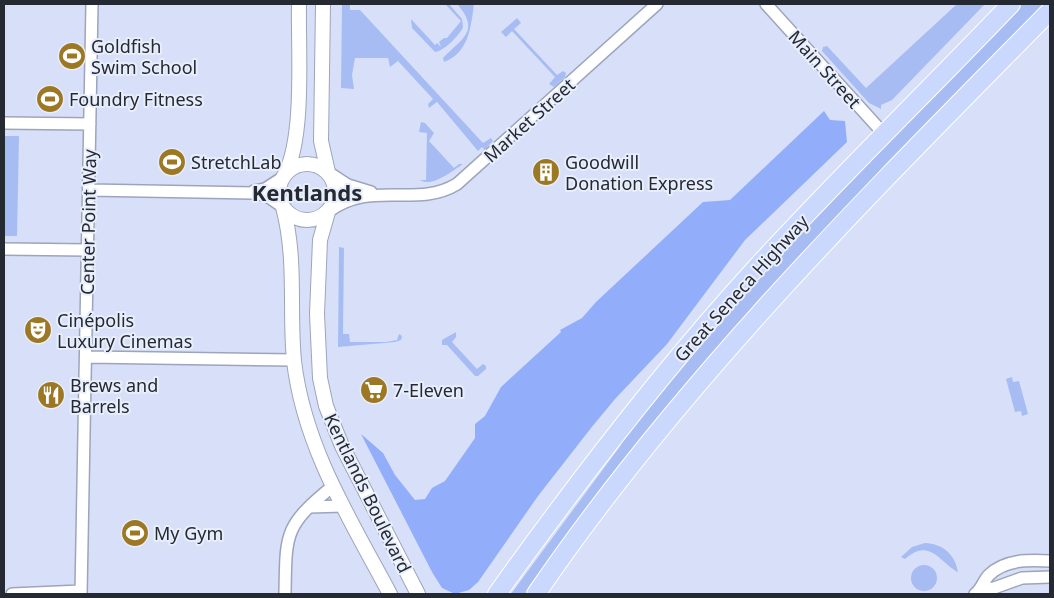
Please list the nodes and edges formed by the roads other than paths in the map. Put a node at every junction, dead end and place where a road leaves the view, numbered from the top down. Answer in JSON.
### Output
{"nodes":[{"id":1,"x":92,"y":4,"type":"edge"},
{"id":2,"x":299,"y":4,"type":"edge"},
{"id":3,"x":323,"y":4,"type":"edge"},
{"id":4,"x":657,"y":4,"type":"edge"},
{"id":5,"x":766,"y":4,"type":"edge"},
{"id":6,"x":1011,"y":4,"type":"edge"},
{"id":7,"x":1050,"y":11,"type":"edge"},
{"id":8,"x":4,"y":122,"type":"edge"},
{"id":9,"x":90,"y":124,"type":"junction"},
{"id":10,"x":884,"y":134,"type":"junction"},
{"id":11,"x":328,"y":172,"type":"junction"},
{"id":12,"x":282,"y":178,"type":"junction"},
{"id":13,"x":89,"y":190,"type":"junction"},
{"id":14,"x":242,"y":192,"type":"junction"},
{"id":15,"x":382,"y":194,"type":"junction"},
{"id":16,"x":283,"y":206,"type":"junction"},
{"id":17,"x":328,"y":212,"type":"junction"},
{"id":18,"x":4,"y":249,"type":"edge"},
{"id":19,"x":88,"y":250,"type":"junction"},
{"id":20,"x":87,"y":357,"type":"junction"},
{"id":21,"x":294,"y":360,"type":"junction"},
{"id":22,"x":333,"y":486,"type":"junction"},
{"id":23,"x":343,"y":506,"type":"junction"},
{"id":24,"x":309,"y":507,"type":"junction"},
{"id":25,"x":1050,"y":561,"type":"edge"},
{"id":26,"x":1050,"y":577,"type":"edge"},
{"id":27,"x":979,"y":591,"type":"edge"},
{"id":28,"x":81,"y":592,"type":"edge"},
{"id":29,"x":12,"y":594,"type":"edge"},
{"id":30,"x":285,"y":594,"type":"edge"},
{"id":31,"x":390,"y":594,"type":"edge"},
{"id":32,"x":418,"y":594,"type":"edge"},
{"id":33,"x":498,"y":594,"type":"edge"},
{"id":34,"x":536,"y":594,"type":"edge"}],
"edges":[{"from":1,"to":9,"type":"street","name":"Center Point Way"},
{"from":2,"to":12,"type":"street"},
{"from":3,"to":11,"type":"street"},
{"from":4,"to":15,"type":"street","name":"Market Street"},
{"from":5,"to":10,"type":"street","name":"Main Street"},
{"from":6,"to":10,"type":"main road","name":"Great Seneca Highway"},
{"from":7,"to":34,"type":"main road","name":"Great Seneca Highway"},
{"from":8,"to":9,"type":"street"},
{"from":9,"to":13,"type":"street","name":"Center Point Way"},
{"from":10,"to":33,"type":"main road","name":"Great Seneca Highway"},
{"from":11,"to":12,"type":"street"},
{"from":11,"to":15,"type":"street","name":"Market Street"},
{"from":11,"to":17,"type":"street"},
{"from":12,"to":14,"type":"street"},
{"from":12,"to":16,"type":"street"},
{"from":13,"to":14,"type":"street"},
{"from":13,"to":19,"type":"street","name":"Center Point Way"},
{"from":14,"to":16,"type":"street"},
{"from":15,"to":17,"type":"street","name":"Market Street"},
{"from":16,"to":17,"type":"street"},
{"from":16,"to":21,"type":"street","name":"Kentlands Boulevard"},
{"from":17,"to":32,"type":"street","name":"Kentlands Boulevard"},
{"from":18,"to":19,"type":"street"},
{"from":19,"to":20,"type":"street","name":"Center Point Way"},
{"from":20,"to":21,"type":"street"},
{"from":20,"to":28,"type":"street","name":"Center Point Way"},
{"from":21,"to":22,"type":"street","name":"Kentlands Boulevard"},
{"from":22,"to":23,"type":"street","name":"Kentlands Boulevard"},
{"from":22,"to":24,"type":"street"},
{"from":23,"to":24,"type":"street"},
{"from":23,"to":31,"type":"street","name":"Kentlands Boulevard"},
{"from":24,"to":30,"type":"street"},
{"from":25,"to":27,"type":"street"},
{"from":26,"to":27,"type":"street"},
{"from":28,"to":29,"type":"street"}]}
